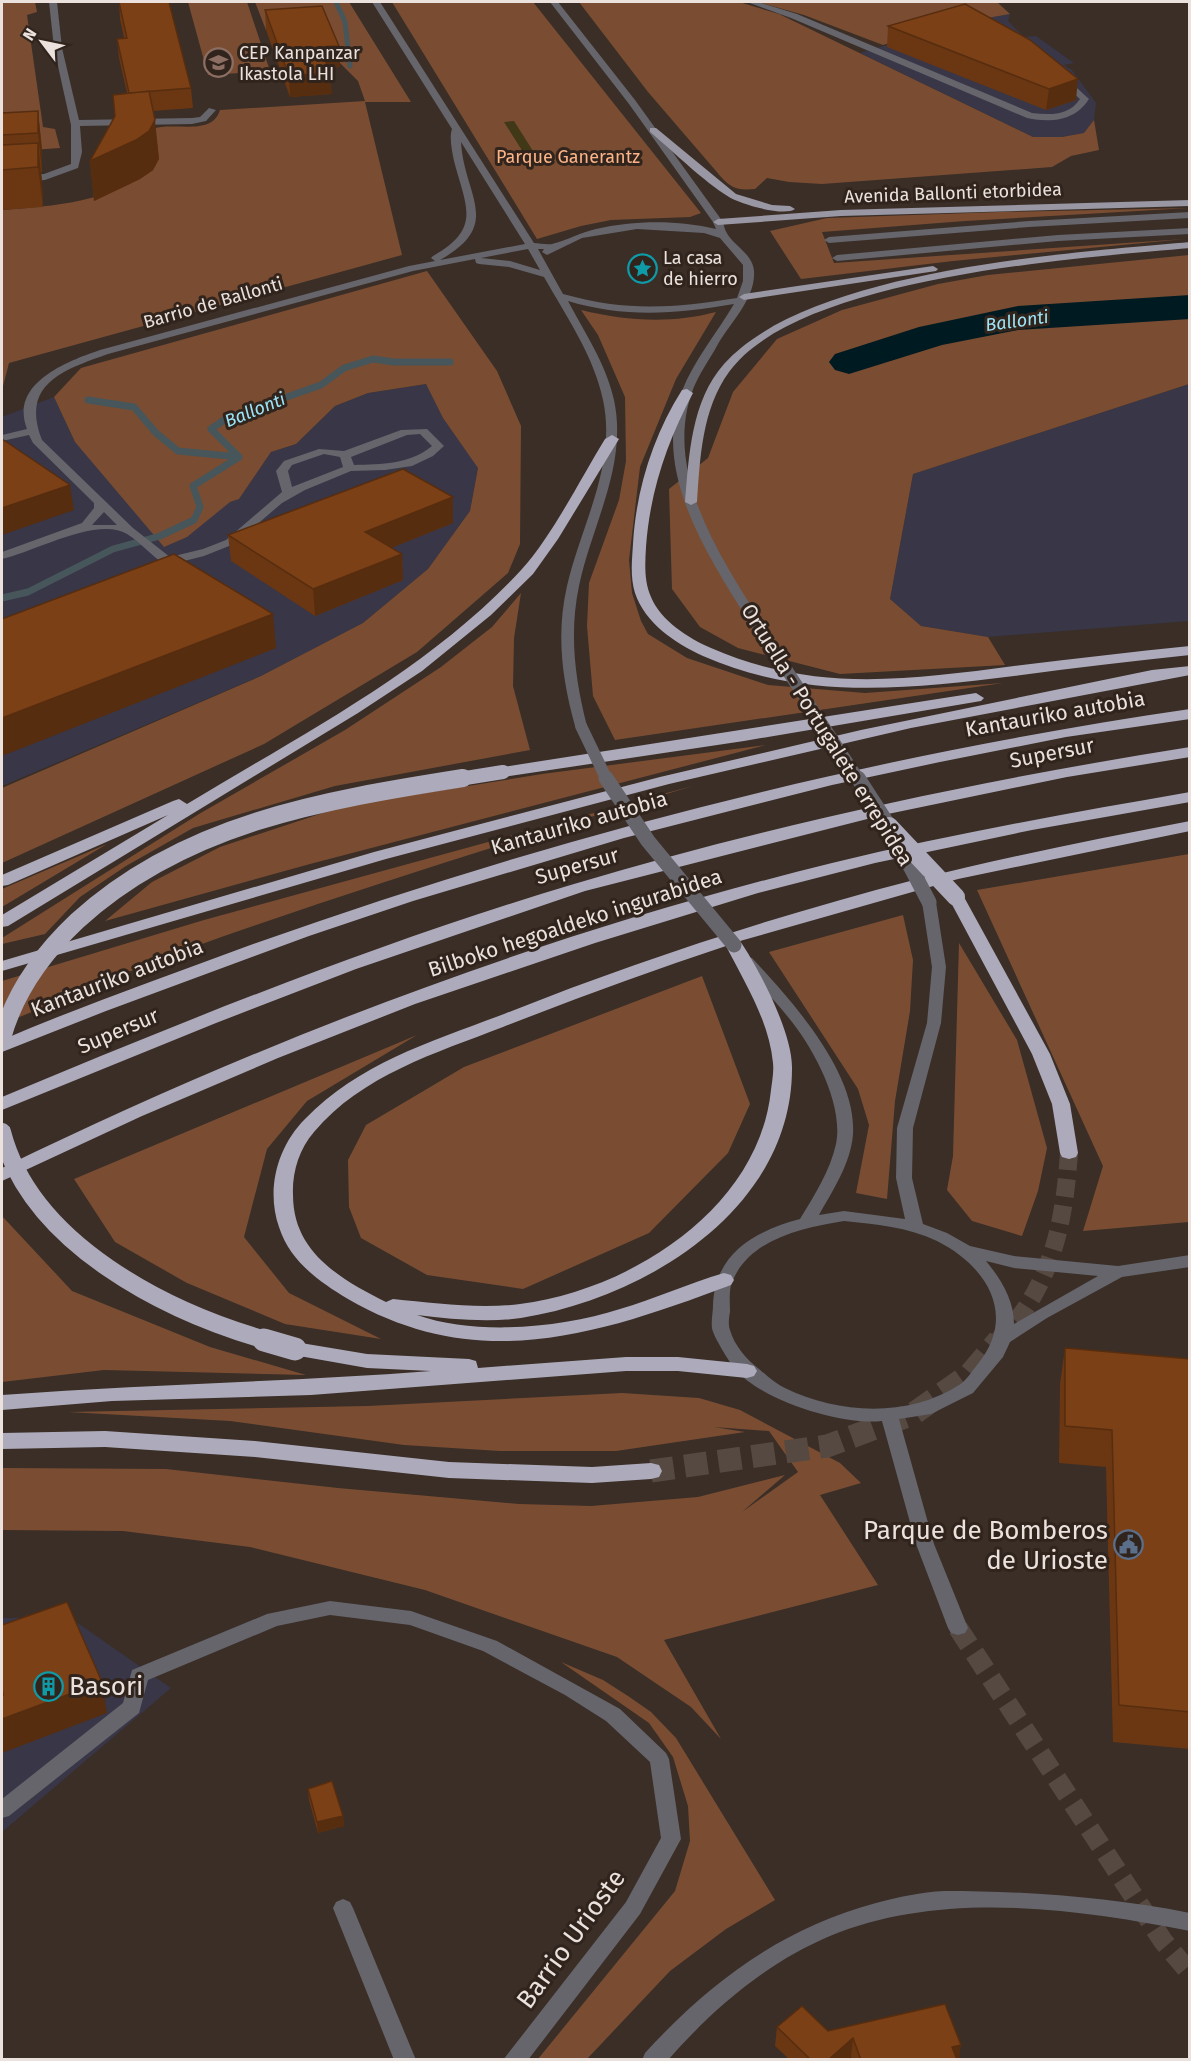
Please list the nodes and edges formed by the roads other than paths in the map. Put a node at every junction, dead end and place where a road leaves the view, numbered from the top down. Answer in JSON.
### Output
{"nodes":[{"id":1,"x":53,"y":2,"type":"edge"},
{"id":2,"x":376,"y":2,"type":"edge"},
{"id":3,"x":554,"y":2,"type":"edge"},
{"id":4,"x":751,"y":2,"type":"edge"},
{"id":5,"x":1052,"y":71,"type":"edge"},
{"id":6,"x":212,"y":110,"type":"dead end"},
{"id":7,"x":115,"y":122,"type":"junction"},
{"id":8,"x":74,"y":123,"type":"junction"},
{"id":9,"x":453,"y":125,"type":"junction"},
{"id":10,"x":131,"y":130,"type":"edge"},
{"id":11,"x":653,"y":130,"type":"junction"},
{"id":12,"x":2,"y":180,"type":"edge"},
{"id":13,"x":1190,"y":202,"type":"edge"},
{"id":14,"x":841,"y":213,"type":"junction"},
{"id":15,"x":1190,"y":215,"type":"edge"},
{"id":16,"x":718,"y":222,"type":"junction"},
{"id":17,"x":670,"y":226,"type":"junction"},
{"id":18,"x":1190,"y":231,"type":"edge"},
{"id":19,"x":723,"y":235,"type":"junction"},
{"id":20,"x":829,"y":240,"type":"dead end"},
{"id":21,"x":1190,"y":245,"type":"edge"},
{"id":22,"x":531,"y":246,"type":"junction"},
{"id":23,"x":554,"y":247,"type":"junction"},
{"id":24,"x":1108,"y":252,"type":"junction"},
{"id":25,"x":837,"y":258,"type":"dead end"},
{"id":26,"x":539,"y":259,"type":"junction"},
{"id":27,"x":452,"y":260,"type":"junction"},
{"id":28,"x":412,"y":268,"type":"junction"},
{"id":29,"x":548,"y":275,"type":"junction"},
{"id":30,"x":560,"y":296,"type":"junction"},
{"id":31,"x":743,"y":298,"type":"junction"},
{"id":32,"x":687,"y":393,"type":"junction"},
{"id":33,"x":31,"y":431,"type":"junction"},
{"id":34,"x":2,"y":438,"type":"edge"},
{"id":35,"x":612,"y":439,"type":"junction"},
{"id":36,"x":345,"y":455,"type":"junction"},
{"id":37,"x":349,"y":468,"type":"junction"},
{"id":38,"x":288,"y":493,"type":"junction"},
{"id":39,"x":100,"y":501,"type":"junction"},
{"id":40,"x":691,"y":502,"type":"junction"},
{"id":41,"x":129,"y":530,"type":"junction"},
{"id":42,"x":68,"y":532,"type":"junction"},
{"id":43,"x":2,"y":556,"type":"edge"},
{"id":44,"x":168,"y":561,"type":"junction"},
{"id":45,"x":161,"y":575,"type":"edge"},
{"id":46,"x":1190,"y":650,"type":"edge"},
{"id":47,"x":1190,"y":670,"type":"edge"},
{"id":48,"x":1162,"y":674,"type":"junction"},
{"id":49,"x":1190,"y":714,"type":"edge"},
{"id":50,"x":1190,"y":752,"type":"edge"},
{"id":51,"x":262,"y":764,"type":"junction"},
{"id":52,"x":1190,"y":797,"type":"edge"},
{"id":53,"x":889,"y":826,"type":"junction"},
{"id":54,"x":1190,"y":826,"type":"edge"},
{"id":55,"x":2,"y":880,"type":"edge"},
{"id":56,"x":2,"y":922,"type":"edge"},
{"id":57,"x":740,"y":954,"type":"junction"},
{"id":58,"x":2,"y":966,"type":"edge"},
{"id":59,"x":2,"y":1038,"type":"edge"},
{"id":60,"x":2,"y":1047,"type":"edge"},
{"id":61,"x":2,"y":1104,"type":"edge"},
{"id":62,"x":2,"y":1132,"type":"edge"},
{"id":63,"x":1069,"y":1153,"type":"tunnel mouth"},
{"id":64,"x":2,"y":1175,"type":"edge"},
{"id":65,"x":807,"y":1221,"type":"junction"},
{"id":66,"x":915,"y":1226,"type":"junction"},
{"id":67,"x":965,"y":1251,"type":"junction"},
{"id":68,"x":1190,"y":1261,"type":"edge"},
{"id":69,"x":1118,"y":1272,"type":"junction"},
{"id":70,"x":724,"y":1280,"type":"junction"},
{"id":71,"x":373,"y":1304,"type":"junction"},
{"id":72,"x":1005,"y":1338,"type":"junction"},
{"id":73,"x":569,"y":1369,"type":"junction"},
{"id":74,"x":747,"y":1371,"type":"junction"},
{"id":75,"x":2,"y":1403,"type":"edge"},
{"id":76,"x":889,"y":1416,"type":"junction"},
{"id":77,"x":2,"y":1441,"type":"edge"},
{"id":78,"x":651,"y":1471,"type":"tunnel mouth"},
{"id":79,"x":958,"y":1628,"type":"tunnel mouth"},
{"id":80,"x":2,"y":1810,"type":"edge"},
{"id":81,"x":343,"y":1908,"type":"dead end"},
{"id":82,"x":1190,"y":1923,"type":"edge"},
{"id":83,"x":405,"y":2060,"type":"edge"},
{"id":84,"x":514,"y":2060,"type":"edge"},
{"id":85,"x":653,"y":2060,"type":"edge"}],
"edges":[{"from":1,"to":8,"type":"street"},
{"from":2,"to":9,"type":"street"},
{"from":3,"to":11,"type":"street"},
{"from":4,"to":5,"type":"street"},
{"from":6,"to":7,"type":"street"},
{"from":7,"to":8,"type":"street"},
{"from":7,"to":10,"type":"street"},
{"from":8,"to":12,"type":"street"},
{"from":9,"to":22,"type":"street"},
{"from":9,"to":28,"type":"street"},
{"from":11,"to":14,"type":"main road"},
{"from":11,"to":16,"type":"street"},
{"from":13,"to":14,"type":"main road","name":"Avenida Ballonti etorbidea"},
{"from":14,"to":16,"type":"main road","name":"Avenida Ballonti etorbidea"},
{"from":15,"to":20,"type":"street","name":"Avenida Ballonti etorbidea"},
{"from":16,"to":17,"type":"street"},
{"from":16,"to":19,"type":"street"},
{"from":17,"to":19,"type":"street"},
{"from":17,"to":23,"type":"street"},
{"from":18,"to":25,"type":"street"},
{"from":19,"to":31,"type":"street"},
{"from":21,"to":24,"type":"main road"},
{"from":22,"to":23,"type":"street"},
{"from":22,"to":26,"type":"street"},
{"from":22,"to":27,"type":"street"},
{"from":23,"to":26,"type":"street"},
{"from":24,"to":31,"type":"main road"},
{"from":24,"to":40,"type":"main road"},
{"from":26,"to":29,"type":"street"},
{"from":27,"to":28,"type":"street","name":"Barrio de Ballonti"},
{"from":27,"to":29,"type":"street"},
{"from":28,"to":33,"type":"street","name":"Barrio de Ballonti"},
{"from":29,"to":30,"type":"street"},
{"from":30,"to":31,"type":"street"},
{"from":30,"to":35,"type":"street"},
{"from":31,"to":32,"type":"street","name":"Ortuella - Portugalete errepidea"},
{"from":32,"to":40,"type":"street","name":"Ortuella - Portugalete errepidea"},
{"from":32,"to":46,"type":"highway"},
{"from":33,"to":34,"type":"street"},
{"from":33,"to":39,"type":"street"},
{"from":35,"to":51,"type":"highway"},
{"from":35,"to":57,"type":"street","bridge":true},
{"from":36,"to":37,"type":"street"},
{"from":36,"to":37,"type":"street"},
{"from":36,"to":38,"type":"street"},
{"from":37,"to":38,"type":"street"},
{"from":38,"to":44,"type":"street"},
{"from":39,"to":41,"type":"street"},
{"from":39,"to":42,"type":"street"},
{"from":40,"to":53,"type":"street","name":"Ortuella - Portugalete errepidea","bridge":true},
{"from":41,"to":42,"type":"street"},
{"from":41,"to":44,"type":"street"},
{"from":42,"to":43,"type":"street"},
{"from":44,"to":45,"type":"street"},
{"from":47,"to":48,"type":"highway"},
{"from":48,"to":58,"type":"highway"},
{"from":48,"to":59,"type":"highway","bridge":true},
{"from":49,"to":60,"type":"highway","name":"Kantauriko autobia"},
{"from":50,"to":61,"type":"highway","name":"Supersur"},
{"from":51,"to":55,"type":"highway"},
{"from":51,"to":56,"type":"highway"},
{"from":52,"to":64,"type":"highway","name":"Bilboko hegoaldeko ingurabidea"},
{"from":53,"to":63,"type":"highway","bridge":true},
{"from":53,"to":66,"type":"street","name":"Ortuella - Portugalete errepidea","bridge":true},
{"from":54,"to":71,"type":"highway"},
{"from":57,"to":65,"type":"street"},
{"from":57,"to":71,"type":"highway"},
{"from":62,"to":73,"type":"highway","bridge":true},
{"from":65,"to":66,"type":"street"},
{"from":65,"to":70,"type":"street"},
{"from":66,"to":67,"type":"street"},
{"from":67,"to":69,"type":"street"},
{"from":67,"to":72,"type":"street"},
{"from":68,"to":69,"type":"street"},
{"from":69,"to":72,"type":"street"},
{"from":70,"to":71,"type":"highway"},
{"from":70,"to":74,"type":"street"},
{"from":72,"to":76,"type":"street"},
{"from":73,"to":74,"type":"highway"},
{"from":73,"to":75,"type":"highway"},
{"from":74,"to":76,"type":"street"},
{"from":76,"to":79,"type":"street"},
{"from":77,"to":78,"type":"highway"},
{"from":80,"to":84,"type":"street","name":"Barrio Urioste"},
{"from":81,"to":83,"type":"street"},
{"from":82,"to":85,"type":"street"}]}
